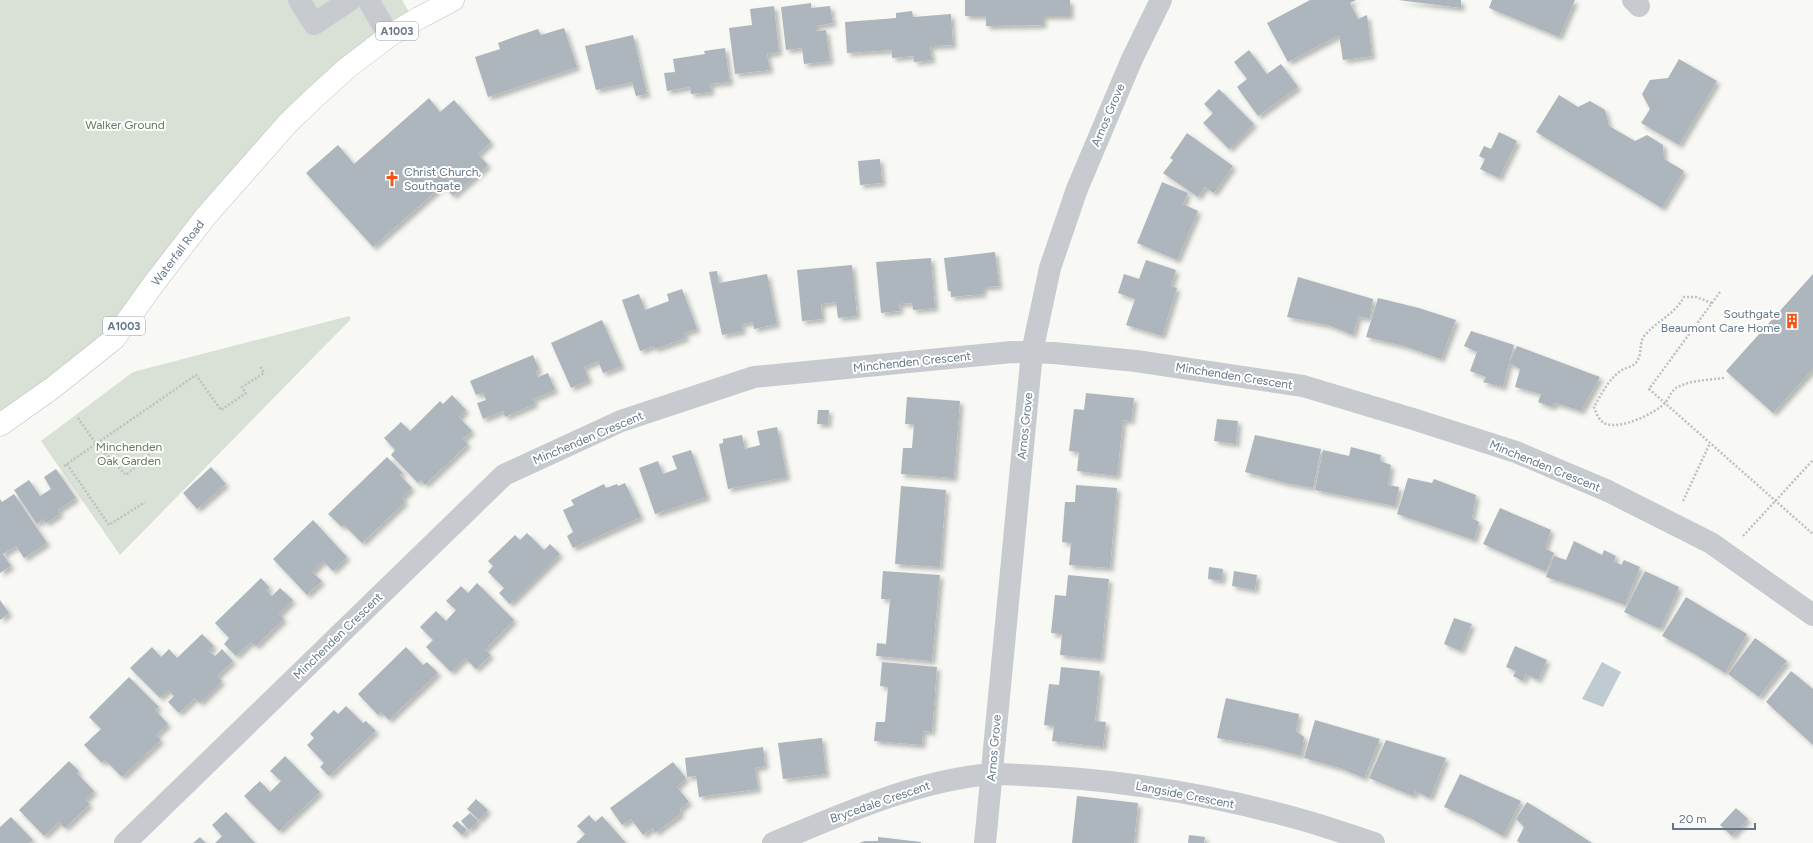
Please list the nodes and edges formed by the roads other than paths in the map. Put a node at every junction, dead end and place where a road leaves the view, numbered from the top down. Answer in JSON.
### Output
{"nodes":[{"id":1,"x":299,"y":0,"type":"edge"},
{"id":2,"x":350,"y":0,"type":"edge"},
{"id":3,"x":368,"y":0,"type":"edge"},
{"id":4,"x":453,"y":0,"type":"edge"},
{"id":5,"x":1161,"y":0,"type":"edge"},
{"id":6,"x":389,"y":36,"type":"junction"},
{"id":7,"x":1032,"y":352,"type":"junction"},
{"id":8,"x":0,"y":425,"type":"edge"},
{"id":9,"x":1813,"y":615,"type":"edge"},
{"id":10,"x":991,"y":774,"type":"junction"},
{"id":11,"x":125,"y":843,"type":"edge"},
{"id":12,"x":773,"y":843,"type":"edge"},
{"id":13,"x":985,"y":843,"type":"edge"},
{"id":14,"x":1374,"y":843,"type":"edge"}],
"edges":[{"from":1,"to":2,"type":"street"},
{"from":3,"to":6,"type":"street"},
{"from":4,"to":6,"type":"main road","number":"A1003"},
{"from":5,"to":7,"type":"street","name":"Arnos Grove"},
{"from":6,"to":8,"type":"main road","name":"Waterfall Road","number":"A1003"},
{"from":7,"to":9,"type":"street","name":"Minchenden Crescent"},
{"from":7,"to":10,"type":"street","name":"Arnos Grove"},
{"from":7,"to":11,"type":"street","name":"Minchenden Crescent"},
{"from":10,"to":12,"type":"street","name":"Brycedale Crescent"},
{"from":10,"to":13,"type":"street","name":"Arnos Grove"},
{"from":10,"to":14,"type":"street","name":"Langside Crescent"}]}
